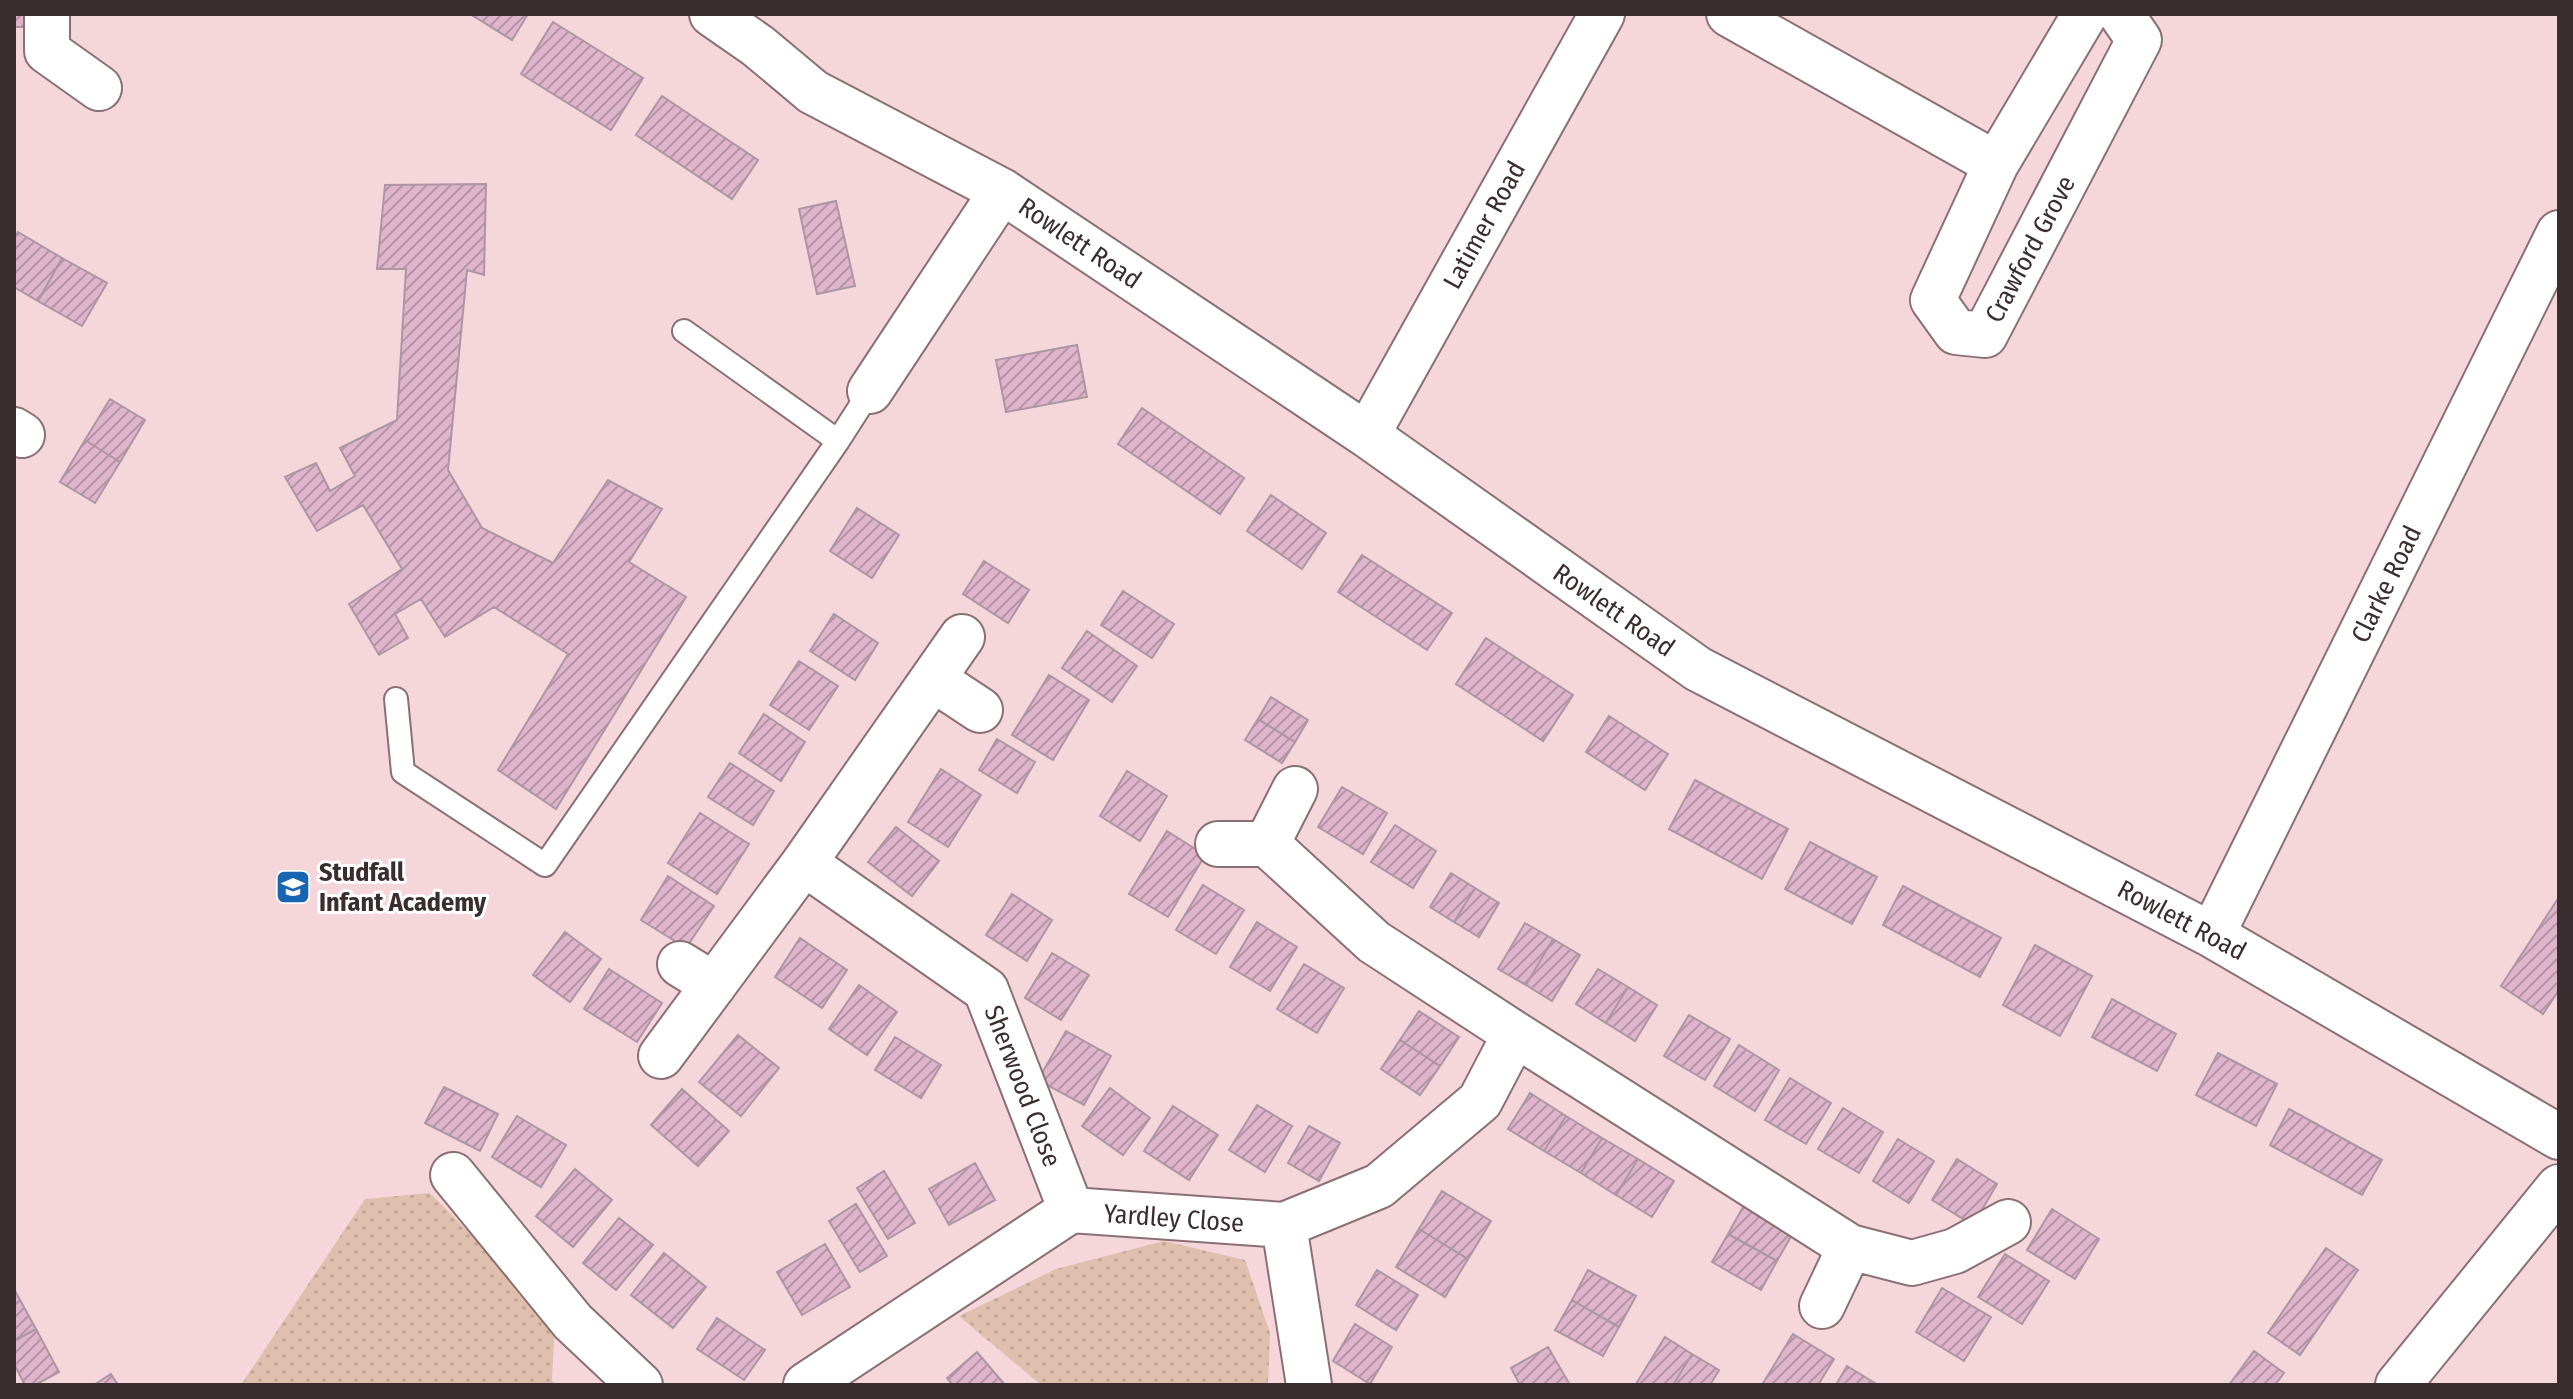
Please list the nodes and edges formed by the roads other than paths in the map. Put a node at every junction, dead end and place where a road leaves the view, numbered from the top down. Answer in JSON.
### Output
{"nodes":[{"id":1,"x":47,"y":14,"type":"edge"},
{"id":2,"x":712,"y":14,"type":"edge"},
{"id":3,"x":1602,"y":14,"type":"edge"},
{"id":4,"x":1729,"y":14,"type":"edge"},
{"id":5,"x":2085,"y":14,"type":"edge"},
{"id":6,"x":2121,"y":14,"type":"edge"},
{"id":7,"x":769,"y":30,"type":"edge"},
{"id":8,"x":99,"y":88,"type":"dead end"},
{"id":9,"x":1996,"y":164,"type":"junction"},
{"id":10,"x":1002,"y":191,"type":"junction"},
{"id":11,"x":2559,"y":233,"type":"edge"},
{"id":12,"x":684,"y":331,"type":"dead end"},
{"id":13,"x":870,"y":391,"type":"joint"},
{"id":14,"x":1367,"y":435,"type":"junction"},
{"id":15,"x":838,"y":441,"type":"junction"},
{"id":16,"x":962,"y":637,"type":"dead end"},
{"id":17,"x":933,"y":679,"type":"junction"},
{"id":18,"x":396,"y":699,"type":"dead end"},
{"id":19,"x":980,"y":710,"type":"dead end"},
{"id":20,"x":1295,"y":789,"type":"dead end"},
{"id":21,"x":1218,"y":844,"type":"dead end"},
{"id":22,"x":1267,"y":844,"type":"junction"},
{"id":23,"x":804,"y":863,"type":"junction"},
{"id":24,"x":2212,"y":935,"type":"junction"},
{"id":25,"x":1515,"y":1034,"type":"junction"},
{"id":26,"x":661,"y":1056,"type":"dead end"},
{"id":27,"x":2559,"y":1137,"type":"edge"},
{"id":28,"x":453,"y":1175,"type":"dead end"},
{"id":29,"x":2559,"y":1187,"type":"edge"},
{"id":30,"x":1071,"y":1210,"type":"junction"},
{"id":31,"x":2008,"y":1222,"type":"dead end"},
{"id":32,"x":1284,"y":1225,"type":"junction"},
{"id":33,"x":1850,"y":1247,"type":"junction"},
{"id":34,"x":1822,"y":1306,"type":"dead end"},
{"id":35,"x":640,"y":1385,"type":"edge"},
{"id":36,"x":806,"y":1385,"type":"edge"},
{"id":37,"x":1309,"y":1385,"type":"edge"},
{"id":38,"x":2398,"y":1385,"type":"edge"}],
"edges":[{"from":1,"to":8,"type":"street"},
{"from":2,"to":7,"type":"street","name":"Rowlett Road"},
{"from":3,"to":14,"type":"street","name":"Latimer Road"},
{"from":4,"to":9,"type":"street"},
{"from":5,"to":9,"type":"street","name":"Crawford Grove"},
{"from":6,"to":9,"type":"street","name":"Crawford Grove"},
{"from":7,"to":10,"type":"street","name":"Rowlett Road"},
{"from":10,"to":13,"type":"street"},
{"from":10,"to":14,"type":"street","name":"Rowlett Road"},
{"from":11,"to":24,"type":"street","name":"Clarke Road"},
{"from":12,"to":15,"type":"lane"},
{"from":13,"to":15,"type":"lane"},
{"from":14,"to":24,"type":"street","name":"Rowlett Road"},
{"from":15,"to":18,"type":"lane"},
{"from":16,"to":17,"type":"street"},
{"from":17,"to":19,"type":"street"},
{"from":17,"to":23,"type":"street"},
{"from":20,"to":22,"type":"street"},
{"from":21,"to":22,"type":"street"},
{"from":22,"to":25,"type":"street"},
{"from":23,"to":26,"type":"street"},
{"from":23,"to":30,"type":"street","name":"Sherwood Close"},
{"from":24,"to":27,"type":"street","name":"Rowlett Road"},
{"from":25,"to":32,"type":"street","name":"Yardley Close"},
{"from":25,"to":33,"type":"street"},
{"from":28,"to":35,"type":"street"},
{"from":29,"to":38,"type":"street"},
{"from":30,"to":32,"type":"street","name":"Yardley Close"},
{"from":30,"to":36,"type":"street","name":"Yardley Close"},
{"from":31,"to":33,"type":"street"},
{"from":32,"to":37,"type":"street"},
{"from":33,"to":34,"type":"street"}]}
